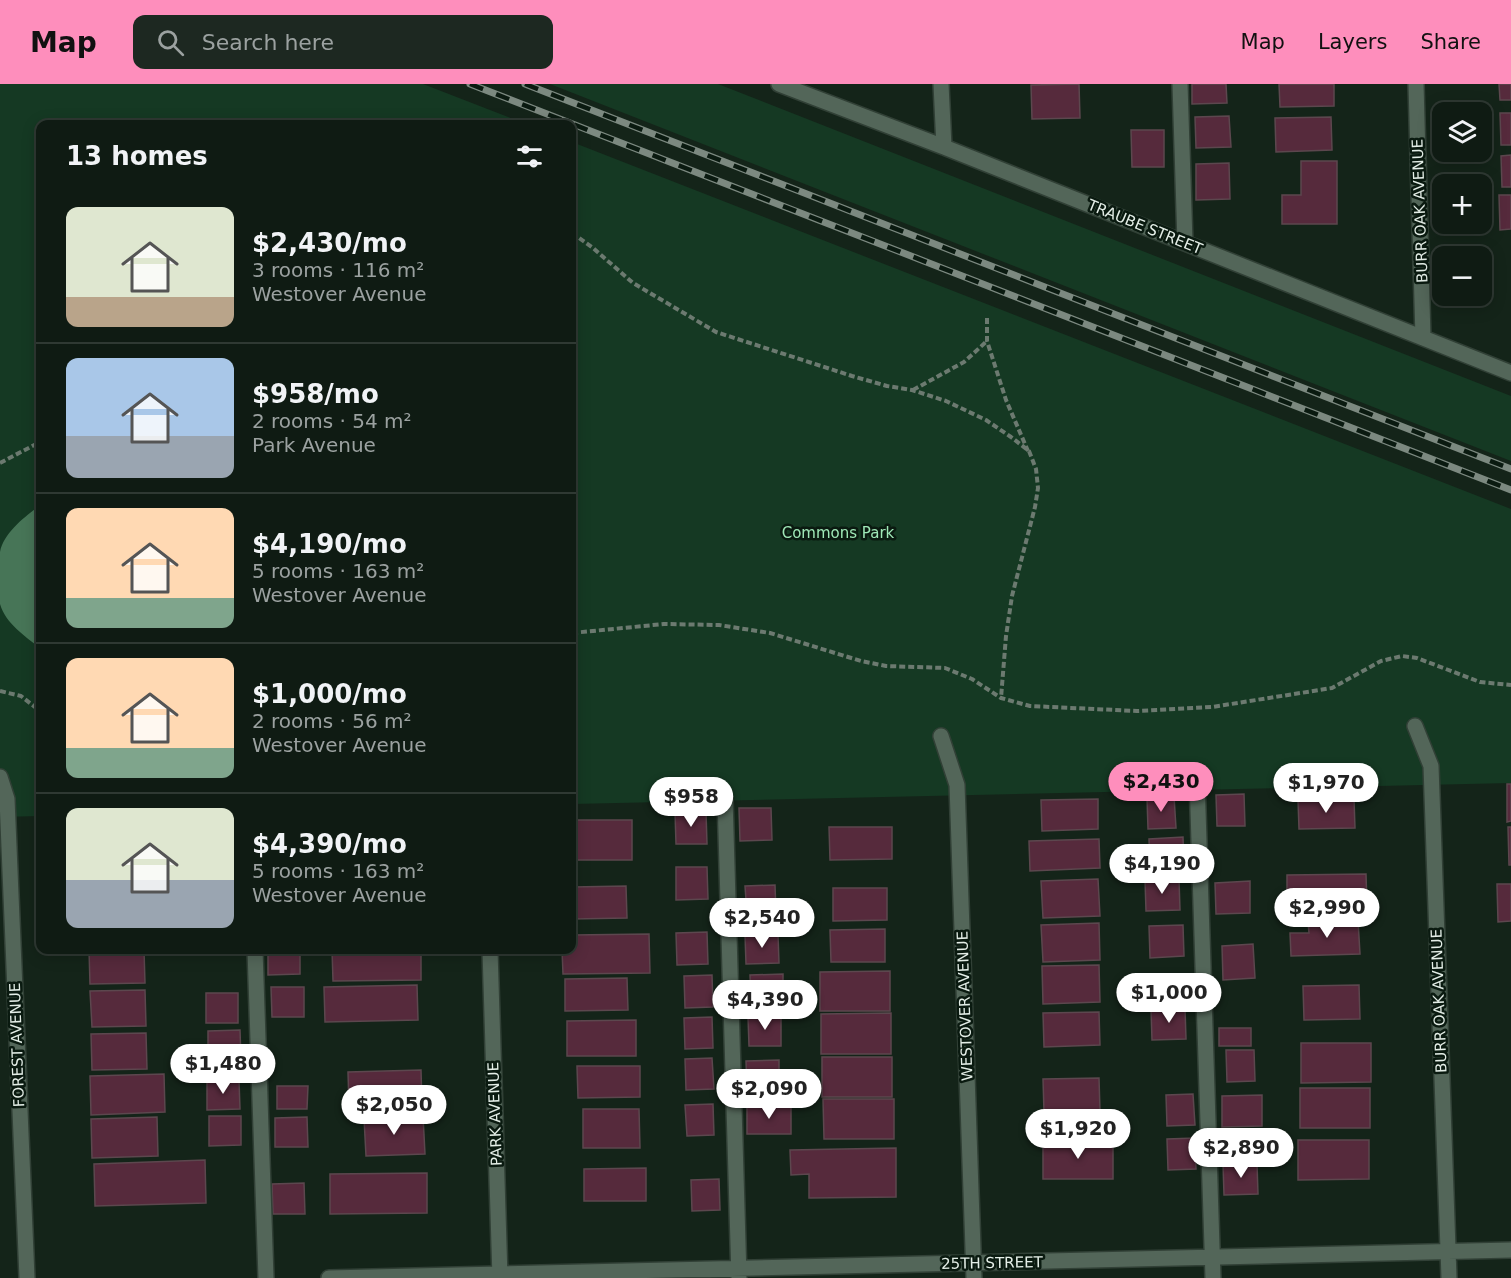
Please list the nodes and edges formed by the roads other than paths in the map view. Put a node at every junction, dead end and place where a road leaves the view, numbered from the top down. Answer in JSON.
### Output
{"nodes":[{"id":1,"x":779,"y":84,"type":"edge"},
{"id":2,"x":941,"y":84,"type":"edge"},
{"id":3,"x":1180,"y":84,"type":"edge"},
{"id":4,"x":1416,"y":84,"type":"edge"},
{"id":5,"x":944,"y":147,"type":"junction"},
{"id":6,"x":1185,"y":243,"type":"junction"},
{"id":7,"x":1423,"y":338,"type":"junction"},
{"id":8,"x":1511,"y":372,"type":"edge"},
{"id":9,"x":1415,"y":726,"type":"dead end"},
{"id":10,"x":941,"y":736,"type":"dead end"},
{"id":11,"x":0,"y":777,"type":"edge"},
{"id":12,"x":1197,"y":779,"type":"dead end"},
{"id":13,"x":725,"y":798,"type":"dead end"},
{"id":14,"x":255,"y":954,"type":"edge"},
{"id":15,"x":490,"y":954,"type":"edge"},
{"id":16,"x":1511,"y":1250,"type":"edge"},
{"id":17,"x":1448,"y":1251,"type":"junction"},
{"id":18,"x":1212,"y":1257,"type":"junction"},
{"id":19,"x":974,"y":1271,"type":"edge"},
{"id":20,"x":739,"y":1273,"type":"edge"},
{"id":21,"x":500,"y":1276,"type":"edge"},
{"id":22,"x":27,"y":1278,"type":"edge"},
{"id":23,"x":266,"y":1278,"type":"edge"},
{"id":24,"x":329,"y":1278,"type":"edge"},
{"id":25,"x":1213,"y":1278,"type":"edge"},
{"id":26,"x":1449,"y":1278,"type":"edge"}],
"edges":[{"from":1,"to":5,"type":"street","name":"TRAUBE STREET"},
{"from":2,"to":5,"type":"street"},
{"from":3,"to":6,"type":"street"},
{"from":4,"to":7,"type":"street","name":"BURR OAK AVENUE"},
{"from":5,"to":6,"type":"street","name":"TRAUBE STREET"},
{"from":6,"to":7,"type":"street","name":"TRAUBE STREET"},
{"from":7,"to":8,"type":"street","name":"TRAUBE STREET"},
{"from":9,"to":17,"type":"street","name":"BURR OAK AVENUE"},
{"from":10,"to":19,"type":"street","name":"WESTOVER AVENUE"},
{"from":11,"to":22,"type":"street","name":"FOREST AVENUE"},
{"from":12,"to":18,"type":"street"},
{"from":13,"to":20,"type":"street"},
{"from":14,"to":23,"type":"street"},
{"from":15,"to":21,"type":"street","name":"PARK AVENUE"},
{"from":16,"to":17,"type":"street","name":"25TH STREET"},
{"from":17,"to":18,"type":"street","name":"25TH STREET"},
{"from":17,"to":26,"type":"street","name":"BURR OAK AVENUE"},
{"from":18,"to":19,"type":"street","name":"25TH STREET"},
{"from":18,"to":25,"type":"street"},
{"from":19,"to":20,"type":"street","name":"25TH STREET"},
{"from":20,"to":21,"type":"street","name":"25TH STREET"},
{"from":21,"to":24,"type":"street","name":"25TH STREET"}]}
